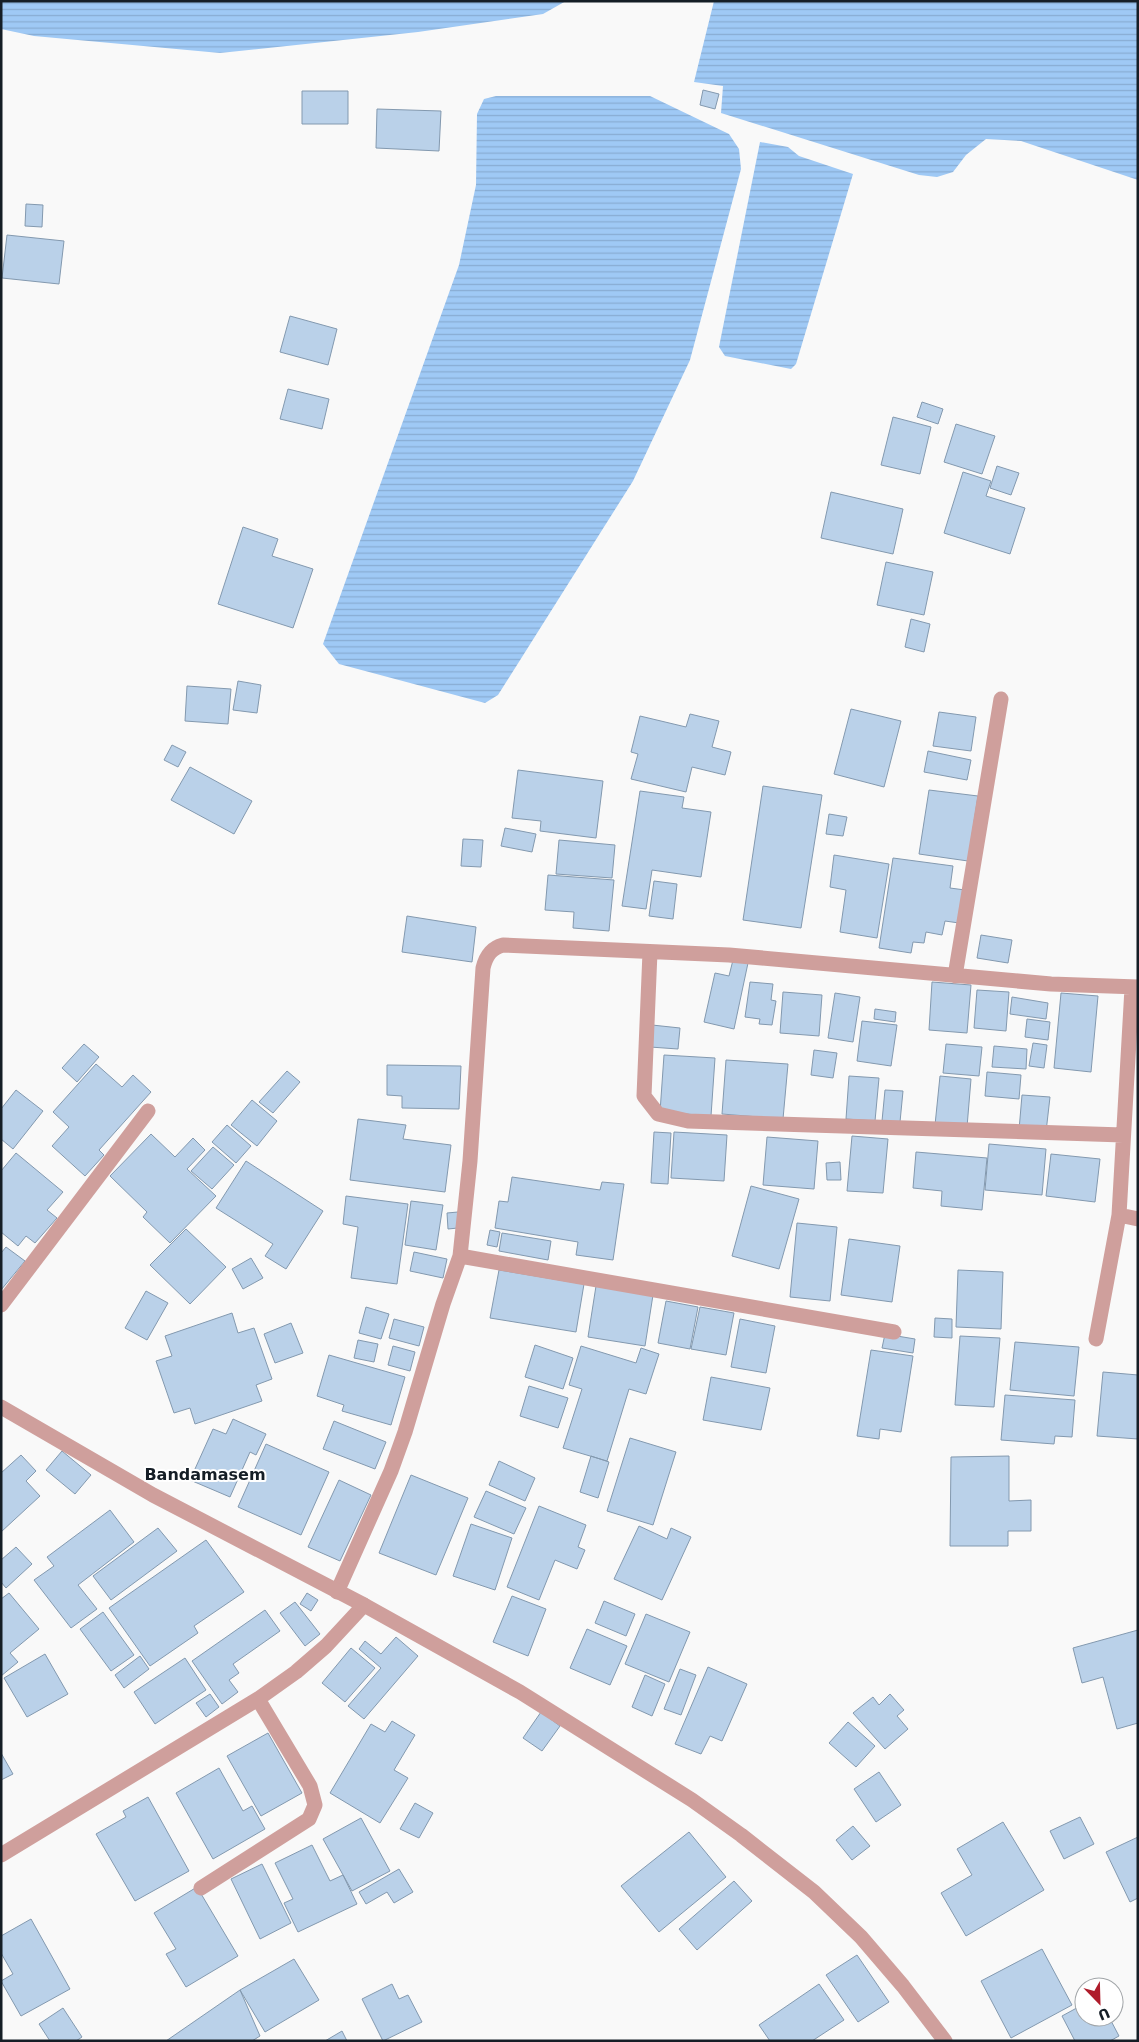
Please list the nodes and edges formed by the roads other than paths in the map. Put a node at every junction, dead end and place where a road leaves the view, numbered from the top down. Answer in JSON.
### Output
{"nodes":[{"id":1,"x":1000,"y":699,"type":"dead end"},
{"id":2,"x":650,"y":952,"type":"junction"},
{"id":3,"x":955,"y":976,"type":"junction"},
{"id":4,"x":1135,"y":987,"type":"edge"},
{"id":5,"x":148,"y":1111,"type":"dead end"},
{"id":6,"x":1123,"y":1135,"type":"junction"},
{"id":7,"x":1119,"y":1215,"type":"junction"},
{"id":8,"x":1138,"y":1219,"type":"edge"},
{"id":9,"x":460,"y":1256,"type":"junction"},
{"id":10,"x":1,"y":1305,"type":"edge"},
{"id":11,"x":894,"y":1332,"type":"dead end"},
{"id":12,"x":1096,"y":1339,"type":"dead end"},
{"id":13,"x":1,"y":1407,"type":"edge"},
{"id":14,"x":337,"y":1592,"type":"junction"},
{"id":15,"x":364,"y":1605,"type":"junction"},
{"id":16,"x":258,"y":1699,"type":"junction"},
{"id":17,"x":1,"y":1855,"type":"edge"},
{"id":18,"x":201,"y":1888,"type":"dead end"},
{"id":19,"x":945,"y":2041,"type":"edge"}],
"edges":[{"from":1,"to":3,"type":"street"},
{"from":2,"to":3,"type":"street"},
{"from":2,"to":6,"type":"street"},
{"from":2,"to":9,"type":"street"},
{"from":3,"to":4,"type":"street"},
{"from":4,"to":6,"type":"street"},
{"from":5,"to":10,"type":"street"},
{"from":6,"to":7,"type":"street"},
{"from":7,"to":8,"type":"street"},
{"from":7,"to":12,"type":"street"},
{"from":9,"to":11,"type":"street"},
{"from":9,"to":14,"type":"street"},
{"from":13,"to":14,"type":"street"},
{"from":14,"to":15,"type":"street"},
{"from":15,"to":16,"type":"street"},
{"from":15,"to":19,"type":"street"},
{"from":16,"to":17,"type":"street"},
{"from":16,"to":18,"type":"street"}]}
